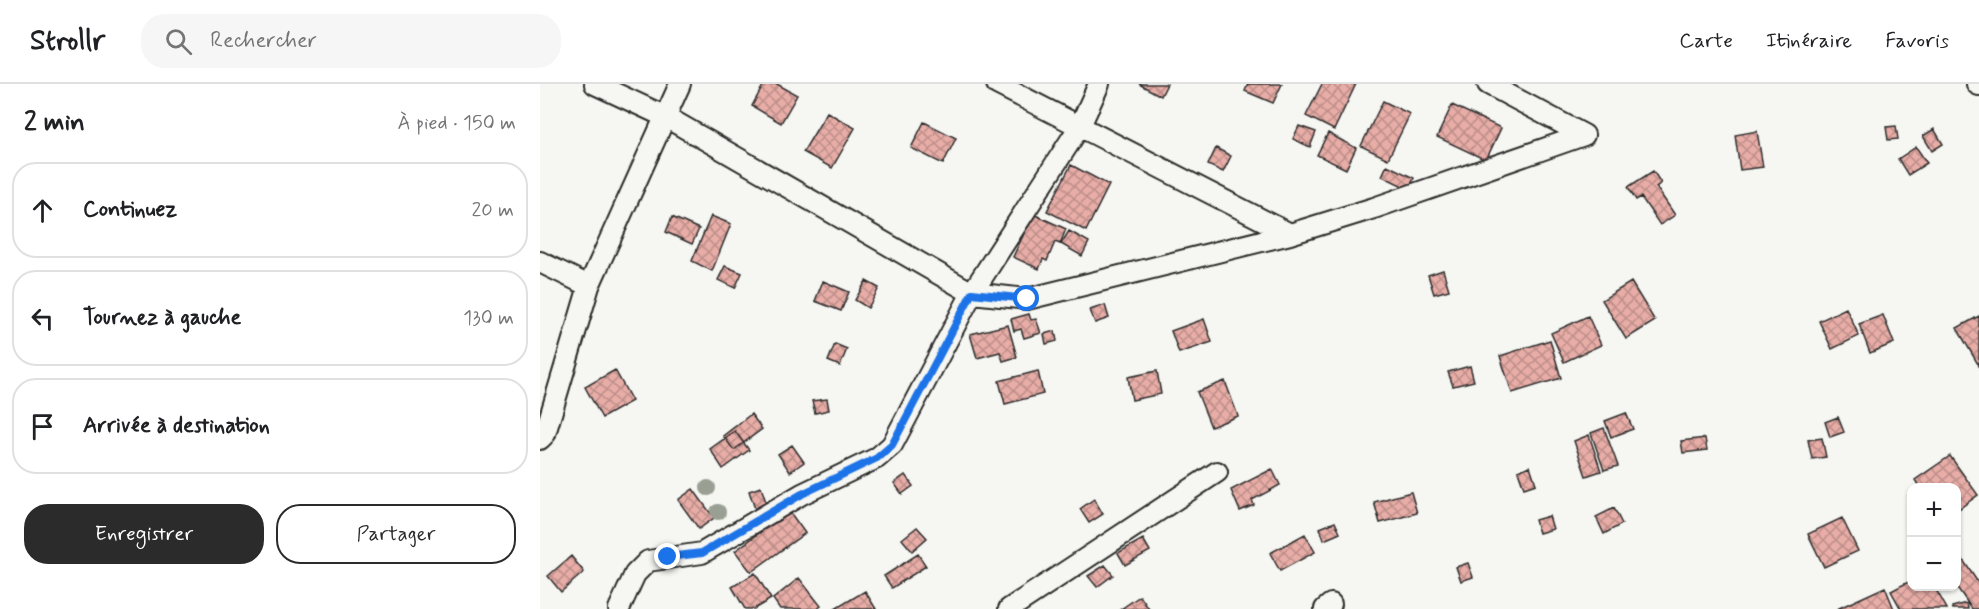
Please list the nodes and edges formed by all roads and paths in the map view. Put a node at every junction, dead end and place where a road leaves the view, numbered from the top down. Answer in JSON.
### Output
{"nodes":[{"id":1,"x":596,"y":84,"type":"edge"},
{"id":2,"x":681,"y":84,"type":"edge"},
{"id":3,"x":997,"y":84,"type":"edge"},
{"id":4,"x":1099,"y":84,"type":"edge"},
{"id":5,"x":1488,"y":84,"type":"edge"},
{"id":6,"x":666,"y":117,"type":"junction"},
{"id":7,"x":1080,"y":126,"type":"junction"},
{"id":8,"x":1290,"y":234,"type":"junction"},
{"id":9,"x":540,"y":262,"type":"edge"},
{"id":10,"x":589,"y":286,"type":"junction"},
{"id":11,"x":972,"y":293,"type":"junction"},
{"id":12,"x":540,"y":439,"type":"edge"},
{"id":13,"x":1217,"y":472,"type":"dead end"},
{"id":14,"x":619,"y":609,"type":"edge"},
{"id":15,"x":1009,"y":609,"type":"edge"}],
"edges":[{"from":1,"to":6,"type":"street"},
{"from":2,"to":6,"type":"street"},
{"from":3,"to":7,"type":"street"},
{"from":4,"to":7,"type":"street"},
{"from":5,"to":8,"type":"street"},
{"from":6,"to":10,"type":"street"},
{"from":6,"to":11,"type":"street"},
{"from":7,"to":8,"type":"street"},
{"from":7,"to":11,"type":"street"},
{"from":8,"to":11,"type":"street"},
{"from":9,"to":10,"type":"street"},
{"from":10,"to":12,"type":"street"},
{"from":11,"to":14,"type":"street"},
{"from":13,"to":15,"type":"street"}]}
